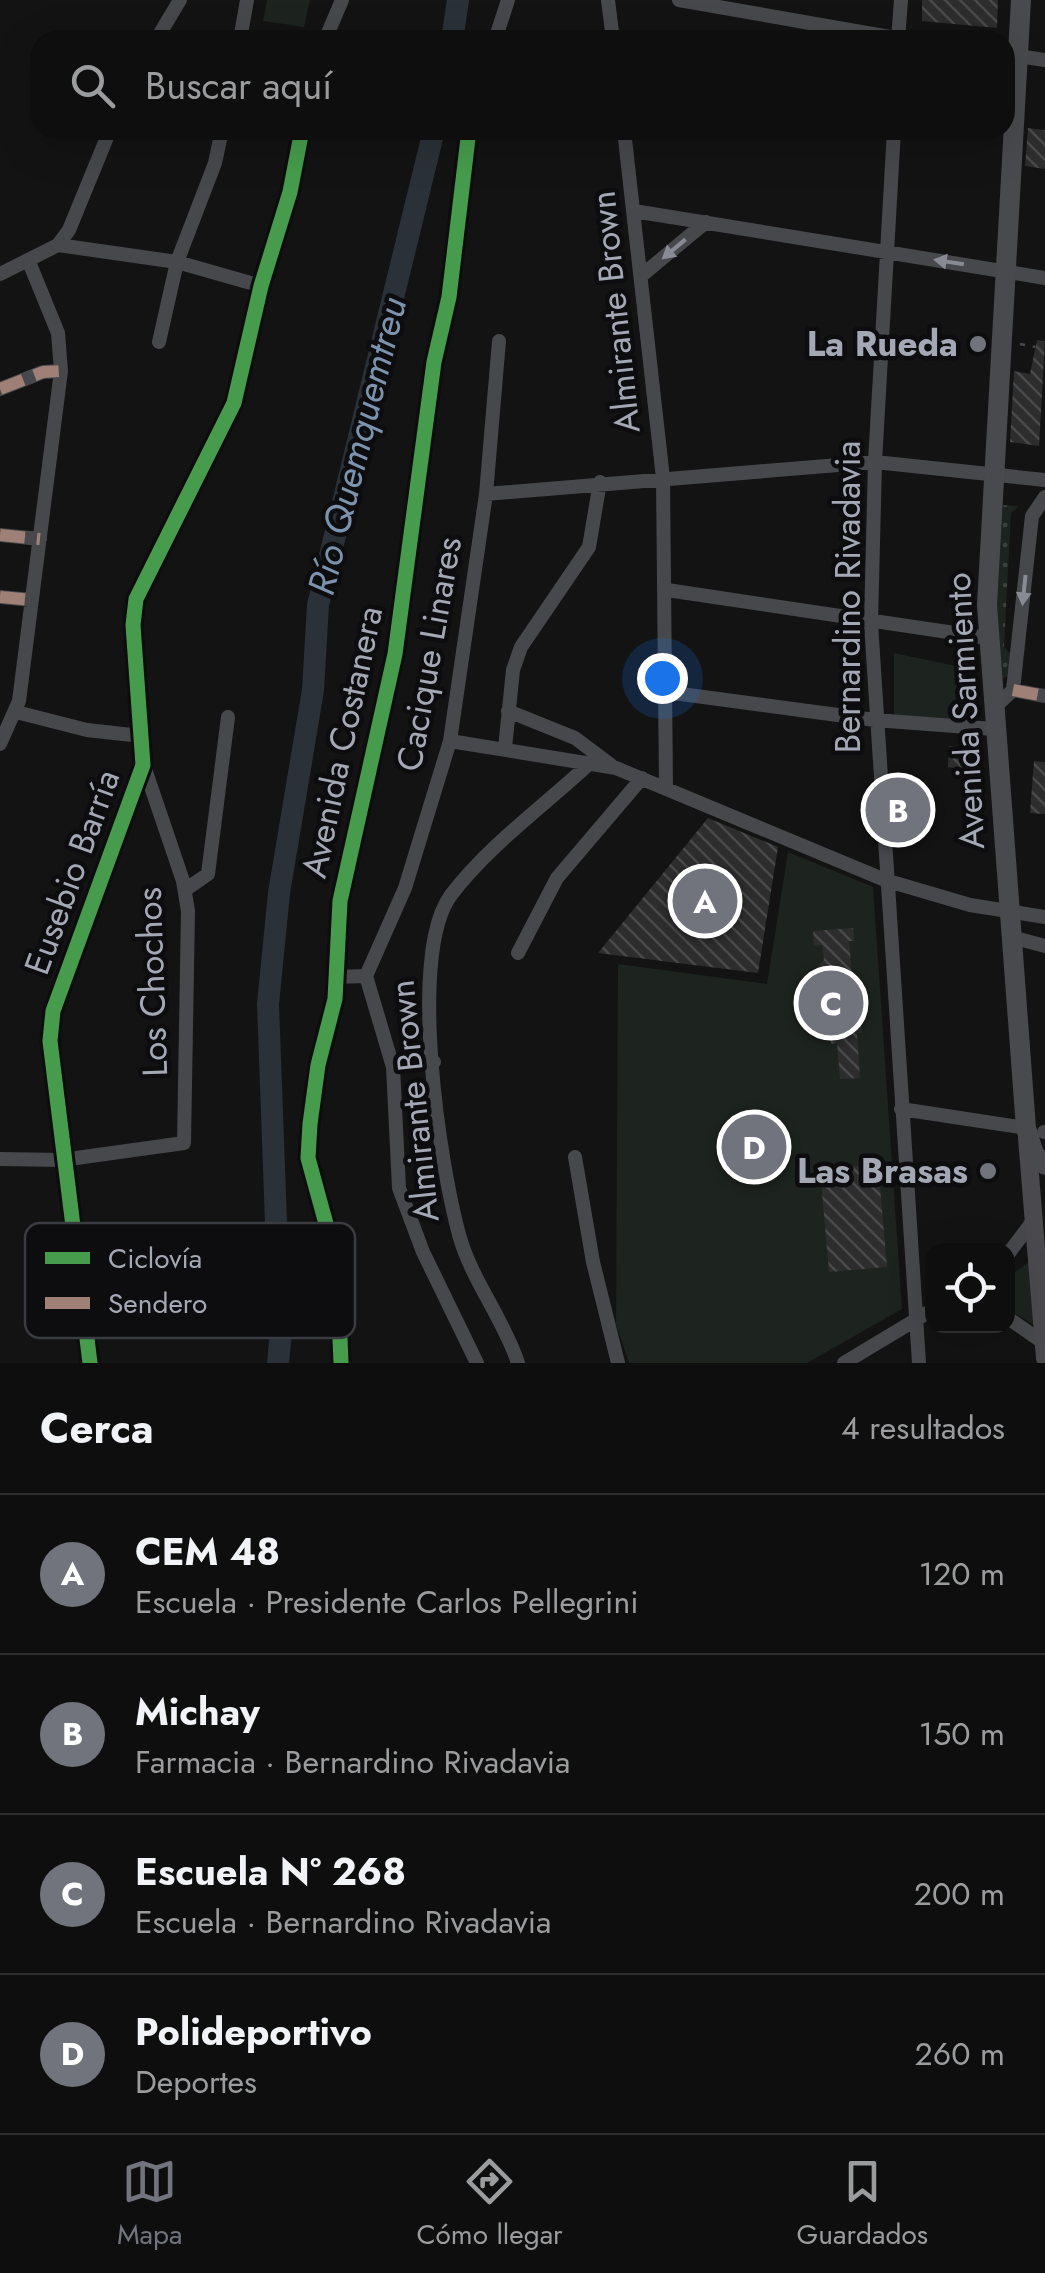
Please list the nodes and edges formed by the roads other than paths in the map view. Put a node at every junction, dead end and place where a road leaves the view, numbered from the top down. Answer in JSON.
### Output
{"nodes":[{"id":1,"x":180,"y":0,"type":"edge"},
{"id":2,"x":248,"y":0,"type":"edge"},
{"id":3,"x":342,"y":0,"type":"edge"},
{"id":4,"x":508,"y":0,"type":"edge"},
{"id":5,"x":608,"y":0,"type":"edge"},
{"id":6,"x":679,"y":0,"type":"edge"},
{"id":7,"x":901,"y":0,"type":"edge"},
{"id":8,"x":1022,"y":0,"type":"edge"},
{"id":9,"x":162,"y":30,"type":"edge"},
{"id":10,"x":242,"y":30,"type":"edge"},
{"id":11,"x":329,"y":30,"type":"edge"},
{"id":12,"x":498,"y":30,"type":"edge"},
{"id":13,"x":612,"y":30,"type":"edge"},
{"id":14,"x":847,"y":30,"type":"edge"},
{"id":15,"x":899,"y":30,"type":"edge"},
{"id":16,"x":1015,"y":35,"type":"edge"},
{"id":17,"x":1015,"y":56,"type":"edge"},
{"id":18,"x":1045,"y":60,"type":"edge"},
{"id":19,"x":106,"y":140,"type":"edge"},
{"id":20,"x":220,"y":140,"type":"edge"},
{"id":21,"x":300,"y":140,"type":"edge"},
{"id":22,"x":468,"y":140,"type":"edge"},
{"id":23,"x":625,"y":140,"type":"edge"},
{"id":24,"x":893,"y":140,"type":"edge"},
{"id":25,"x":1009,"y":140,"type":"edge"},
{"id":26,"x":634,"y":210,"type":"junction"},
{"id":27,"x":706,"y":222,"type":"junction"},
{"id":28,"x":58,"y":245,"type":"junction"},
{"id":29,"x":886,"y":252,"type":"junction"},
{"id":30,"x":29,"y":262,"type":"junction"},
{"id":31,"x":177,"y":262,"type":"junction"},
{"id":32,"x":1007,"y":272,"type":"junction"},
{"id":33,"x":0,"y":274,"type":"edge"},
{"id":34,"x":642,"y":276,"type":"junction"},
{"id":35,"x":1045,"y":278,"type":"edge"},
{"id":36,"x":261,"y":286,"type":"junction"},
{"id":37,"x":499,"y":341,"type":"dead end"},
{"id":38,"x":159,"y":342,"type":"dead end"},
{"id":39,"x":61,"y":371,"type":"junction"},
{"id":40,"x":0,"y":388,"type":"edge"},
{"id":41,"x":875,"y":462,"type":"junction"},
{"id":42,"x":995,"y":475,"type":"junction"},
{"id":43,"x":663,"y":478,"type":"junction"},
{"id":44,"x":1045,"y":480,"type":"edge"},
{"id":45,"x":600,"y":482,"type":"junction"},
{"id":46,"x":486,"y":494,"type":"junction"},
{"id":47,"x":1045,"y":497,"type":"edge"},
{"id":48,"x":0,"y":535,"type":"edge"},
{"id":49,"x":40,"y":539,"type":"junction"},
{"id":50,"x":666,"y":590,"type":"junction"},
{"id":51,"x":0,"y":597,"type":"edge"},
{"id":52,"x":32,"y":600,"type":"junction"},
{"id":53,"x":872,"y":622,"type":"junction"},
{"id":54,"x":988,"y":638,"type":"junction"},
{"id":55,"x":1013,"y":690,"type":"junction"},
{"id":56,"x":666,"y":692,"type":"junction"},
{"id":57,"x":1045,"y":696,"type":"edge"},
{"id":58,"x":16,"y":712,"type":"junction"},
{"id":59,"x":508,"y":712,"type":"junction"},
{"id":60,"x":228,"y":717,"type":"dead end"},
{"id":61,"x":993,"y":719,"type":"junction"},
{"id":62,"x":875,"y":720,"type":"junction"},
{"id":63,"x":141,"y":736,"type":"junction"},
{"id":64,"x":2,"y":738,"type":"edge"},
{"id":65,"x":450,"y":740,"type":"junction"},
{"id":66,"x":506,"y":748,"type":"junction"},
{"id":67,"x":590,"y":764,"type":"junction"},
{"id":68,"x":143,"y":765,"type":"junction"},
{"id":69,"x":616,"y":768,"type":"junction"},
{"id":70,"x":642,"y":778,"type":"junction"},
{"id":71,"x":666,"y":787,"type":"junction"},
{"id":72,"x":886,"y":880,"type":"junction"},
{"id":73,"x":184,"y":890,"type":"junction"},
{"id":74,"x":1008,"y":912,"type":"junction"},
{"id":75,"x":1045,"y":917,"type":"edge"},
{"id":76,"x":1011,"y":937,"type":"junction"},
{"id":77,"x":1045,"y":946,"type":"edge"},
{"id":78,"x":518,"y":954,"type":"dead end"},
{"id":79,"x":366,"y":976,"type":"junction"},
{"id":80,"x":336,"y":977,"type":"junction"},
{"id":81,"x":434,"y":1062,"type":"junction"},
{"id":82,"x":393,"y":1067,"type":"junction"},
{"id":83,"x":901,"y":1108,"type":"junction"},
{"id":84,"x":1040,"y":1131,"type":"edge"},
{"id":85,"x":576,"y":1157,"type":"dead end"},
{"id":86,"x":0,"y":1159,"type":"edge"},
{"id":87,"x":62,"y":1160,"type":"junction"},
{"id":88,"x":1045,"y":1165,"type":"edge"},
{"id":89,"x":1033,"y":1222,"type":"junction"},
{"id":90,"x":71,"y":1223,"type":"edge"},
{"id":91,"x":326,"y":1223,"type":"edge"},
{"id":92,"x":1015,"y":1245,"type":"edge"},
{"id":93,"x":925,"y":1315,"type":"edge"},
{"id":94,"x":916,"y":1321,"type":"junction"},
{"id":95,"x":1015,"y":1323,"type":"edge"},
{"id":96,"x":87,"y":1338,"type":"edge"},
{"id":97,"x":340,"y":1338,"type":"edge"},
{"id":98,"x":1044,"y":1343,"type":"edge"},
{"id":99,"x":1045,"y":1358,"type":"edge"},
{"id":100,"x":90,"y":1363,"type":"edge"},
{"id":101,"x":341,"y":1363,"type":"edge"},
{"id":102,"x":477,"y":1363,"type":"edge"},
{"id":103,"x":518,"y":1363,"type":"edge"},
{"id":104,"x":618,"y":1363,"type":"edge"},
{"id":105,"x":844,"y":1363,"type":"edge"},
{"id":106,"x":919,"y":1363,"type":"edge"}],
"edges":[{"from":1,"to":9,"type":"street"},
{"from":2,"to":10,"type":"street"},
{"from":3,"to":11,"type":"street"},
{"from":4,"to":12,"type":"street"},
{"from":5,"to":13,"type":"street"},
{"from":6,"to":14,"type":"street"},
{"from":7,"to":15,"type":"street"},
{"from":8,"to":16,"type":"highway","name":"Avenida Sarmiento"},
{"from":17,"to":18,"type":"street"},
{"from":19,"to":28,"type":"street"},
{"from":20,"to":31,"type":"street"},
{"from":21,"to":36,"type":"street","name":"Eusebio Barría"},
{"from":22,"to":80,"type":"street","name":"Avenida Costanera"},
{"from":23,"to":26,"type":"street","name":"Almirante Brown"},
{"from":24,"to":29,"type":"street","name":"Bernardino Rivadavia"},
{"from":25,"to":32,"type":"highway","name":"Avenida Sarmiento"},
{"from":26,"to":27,"type":"street"},
{"from":26,"to":34,"type":"street","name":"Almirante Brown"},
{"from":27,"to":29,"type":"street"},
{"from":27,"to":34,"type":"street","one_way":true},
{"from":28,"to":30,"type":"street"},
{"from":28,"to":31,"type":"street"},
{"from":32,"to":29,"type":"street","one_way":true},
{"from":29,"to":41,"type":"street","name":"Bernardino Rivadavia"},
{"from":30,"to":33,"type":"street"},
{"from":30,"to":39,"type":"street"},
{"from":31,"to":36,"type":"street"},
{"from":31,"to":38,"type":"street"},
{"from":32,"to":35,"type":"street"},
{"from":32,"to":42,"type":"highway","name":"Avenida Sarmiento"},
{"from":34,"to":43,"type":"street","name":"Almirante Brown"},
{"from":36,"to":63,"type":"street","name":"Eusebio Barría"},
{"from":37,"to":46,"type":"street","name":"Cacique Linares"},
{"from":39,"to":40,"type":"street"},
{"from":39,"to":49,"type":"street"},
{"from":41,"to":42,"type":"street"},
{"from":41,"to":43,"type":"street"},
{"from":41,"to":53,"type":"street","name":"Bernardino Rivadavia"},
{"from":42,"to":44,"type":"street"},
{"from":42,"to":54,"type":"highway","name":"Avenida Sarmiento"},
{"from":43,"to":45,"type":"street"},
{"from":43,"to":50,"type":"street","name":"Almirante Brown"},
{"from":45,"to":46,"type":"street"},
{"from":45,"to":59,"type":"street"},
{"from":46,"to":65,"type":"street","name":"Cacique Linares"},
{"from":47,"to":55,"type":"street","one_way":true},
{"from":48,"to":49,"type":"street"},
{"from":49,"to":52,"type":"street"},
{"from":50,"to":53,"type":"street"},
{"from":50,"to":56,"type":"street","name":"Almirante Brown"},
{"from":51,"to":52,"type":"street"},
{"from":52,"to":58,"type":"street"},
{"from":53,"to":54,"type":"street"},
{"from":53,"to":62,"type":"street","name":"Bernardino Rivadavia"},
{"from":54,"to":61,"type":"highway","name":"Avenida Sarmiento"},
{"from":55,"to":57,"type":"street"},
{"from":55,"to":61,"type":"street"},
{"from":56,"to":62,"type":"street"},
{"from":56,"to":71,"type":"street","name":"Almirante Brown"},
{"from":58,"to":63,"type":"street"},
{"from":58,"to":64,"type":"street"},
{"from":59,"to":66,"type":"street"},
{"from":59,"to":69,"type":"street"},
{"from":60,"to":73,"type":"street"},
{"from":61,"to":62,"type":"street"},
{"from":61,"to":74,"type":"highway","name":"Avenida Sarmiento"},
{"from":62,"to":72,"type":"street","name":"Bernardino Rivadavia"},
{"from":63,"to":68,"type":"street","name":"Eusebio Barría"},
{"from":65,"to":66,"type":"street"},
{"from":65,"to":79,"type":"street","name":"Cacique Linares"},
{"from":66,"to":67,"type":"street"},
{"from":67,"to":69,"type":"street"},
{"from":67,"to":81,"type":"street","name":"Almirante Brown"},
{"from":68,"to":73,"type":"street","name":"Los Chochos"},
{"from":68,"to":87,"type":"street","name":"Eusebio Barría"},
{"from":69,"to":70,"type":"street"},
{"from":70,"to":71,"type":"street"},
{"from":70,"to":78,"type":"street"},
{"from":71,"to":72,"type":"street"},
{"from":72,"to":74,"type":"street"},
{"from":72,"to":83,"type":"street","name":"Bernardino Rivadavia"},
{"from":73,"to":87,"type":"street","name":"Los Chochos"},
{"from":74,"to":75,"type":"street"},
{"from":74,"to":76,"type":"highway","name":"Avenida Sarmiento"},
{"from":76,"to":77,"type":"street"},
{"from":76,"to":84,"type":"highway","name":"Avenida Sarmiento"},
{"from":79,"to":80,"type":"street"},
{"from":79,"to":82,"type":"street"},
{"from":80,"to":91,"type":"street","name":"Avenida Costanera"},
{"from":81,"to":82,"type":"street"},
{"from":81,"to":103,"type":"street","name":"Almirante Brown"},
{"from":82,"to":102,"type":"street"},
{"from":83,"to":84,"type":"street"},
{"from":83,"to":94,"type":"street","name":"Bernardino Rivadavia"},
{"from":84,"to":88,"type":"highway"},
{"from":84,"to":89,"type":"main road","name":"Avenida Sarmiento"},
{"from":85,"to":104,"type":"street"},
{"from":86,"to":87,"type":"street"},
{"from":87,"to":90,"type":"street","name":"Eusebio Barría"},
{"from":89,"to":92,"type":"street"},
{"from":89,"to":98,"type":"main road","name":"Avenida Sarmiento"},
{"from":93,"to":94,"type":"street"},
{"from":94,"to":105,"type":"street"},
{"from":94,"to":106,"type":"street","name":"Bernardino Rivadavia"},
{"from":95,"to":98,"type":"street"},
{"from":96,"to":100,"type":"street","name":"Eusebio Barría"},
{"from":97,"to":101,"type":"street","name":"Avenida Costanera"},
{"from":98,"to":99,"type":"main road","name":"Avenida Sarmiento"}]}
